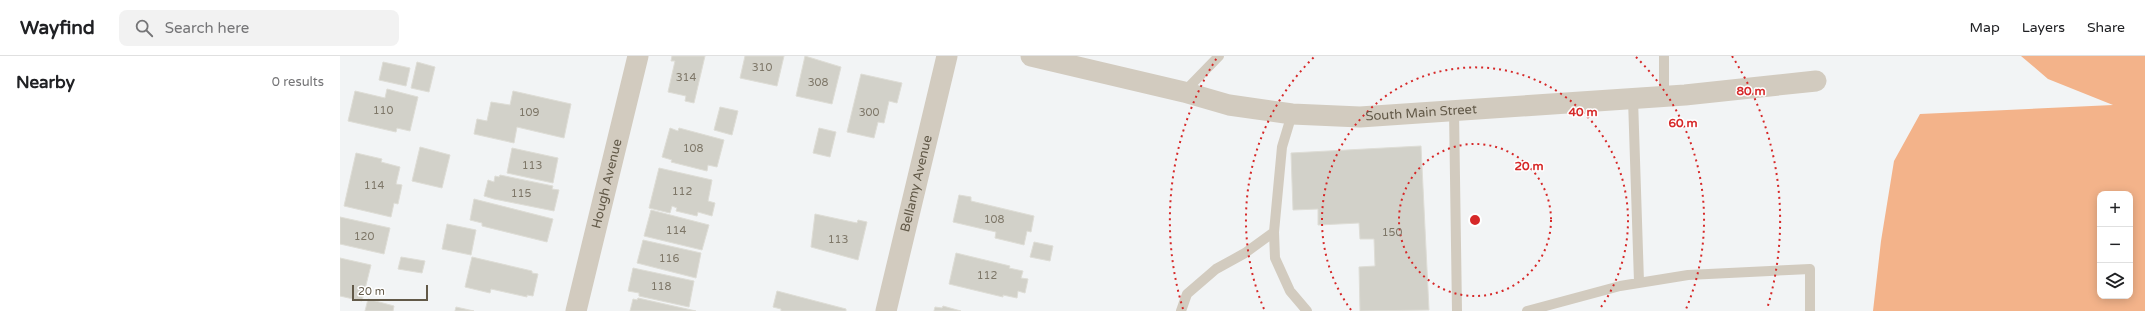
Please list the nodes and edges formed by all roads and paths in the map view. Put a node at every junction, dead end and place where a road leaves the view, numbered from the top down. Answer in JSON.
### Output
{"nodes":[{"id":1,"x":638,"y":56,"type":"edge"},
{"id":2,"x":947,"y":56,"type":"edge"},
{"id":3,"x":1031,"y":56,"type":"edge"},
{"id":4,"x":1219,"y":56,"type":"edge"},
{"id":5,"x":1664,"y":56,"type":"edge"},
{"id":6,"x":1816,"y":81,"type":"dead end"},
{"id":7,"x":1184,"y":92,"type":"junction"},
{"id":8,"x":1664,"y":97,"type":"junction"},
{"id":9,"x":1633,"y":99,"type":"junction"},
{"id":10,"x":1454,"y":111,"type":"junction"},
{"id":11,"x":1292,"y":114,"type":"junction"},
{"id":12,"x":1274,"y":232,"type":"junction"},
{"id":13,"x":1639,"y":282,"type":"junction"},
{"id":14,"x":576,"y":311,"type":"edge"},
{"id":15,"x":886,"y":311,"type":"edge"},
{"id":16,"x":1181,"y":311,"type":"edge"},
{"id":17,"x":1307,"y":311,"type":"edge"},
{"id":18,"x":1457,"y":311,"type":"edge"},
{"id":19,"x":1527,"y":311,"type":"edge"},
{"id":20,"x":1810,"y":311,"type":"edge"}],
"edges":[{"from":1,"to":14,"type":"street","name":"Hough Avenue"},
{"from":2,"to":15,"type":"street","name":"Bellamy Avenue"},
{"from":3,"to":7,"type":"street","name":"South Main Street"},
{"from":4,"to":7,"type":"lane"},
{"from":5,"to":8,"type":"lane"},
{"from":6,"to":8,"type":"street","name":"South Main Street"},
{"from":7,"to":11,"type":"street","name":"South Main Street"},
{"from":8,"to":9,"type":"street","name":"South Main Street"},
{"from":9,"to":10,"type":"street","name":"South Main Street"},
{"from":9,"to":13,"type":"lane"},
{"from":10,"to":11,"type":"street","name":"South Main Street"},
{"from":10,"to":18,"type":"lane"},
{"from":11,"to":12,"type":"lane"},
{"from":12,"to":16,"type":"lane"},
{"from":12,"to":17,"type":"lane"},
{"from":13,"to":19,"type":"lane"},
{"from":13,"to":20,"type":"lane"}]}
